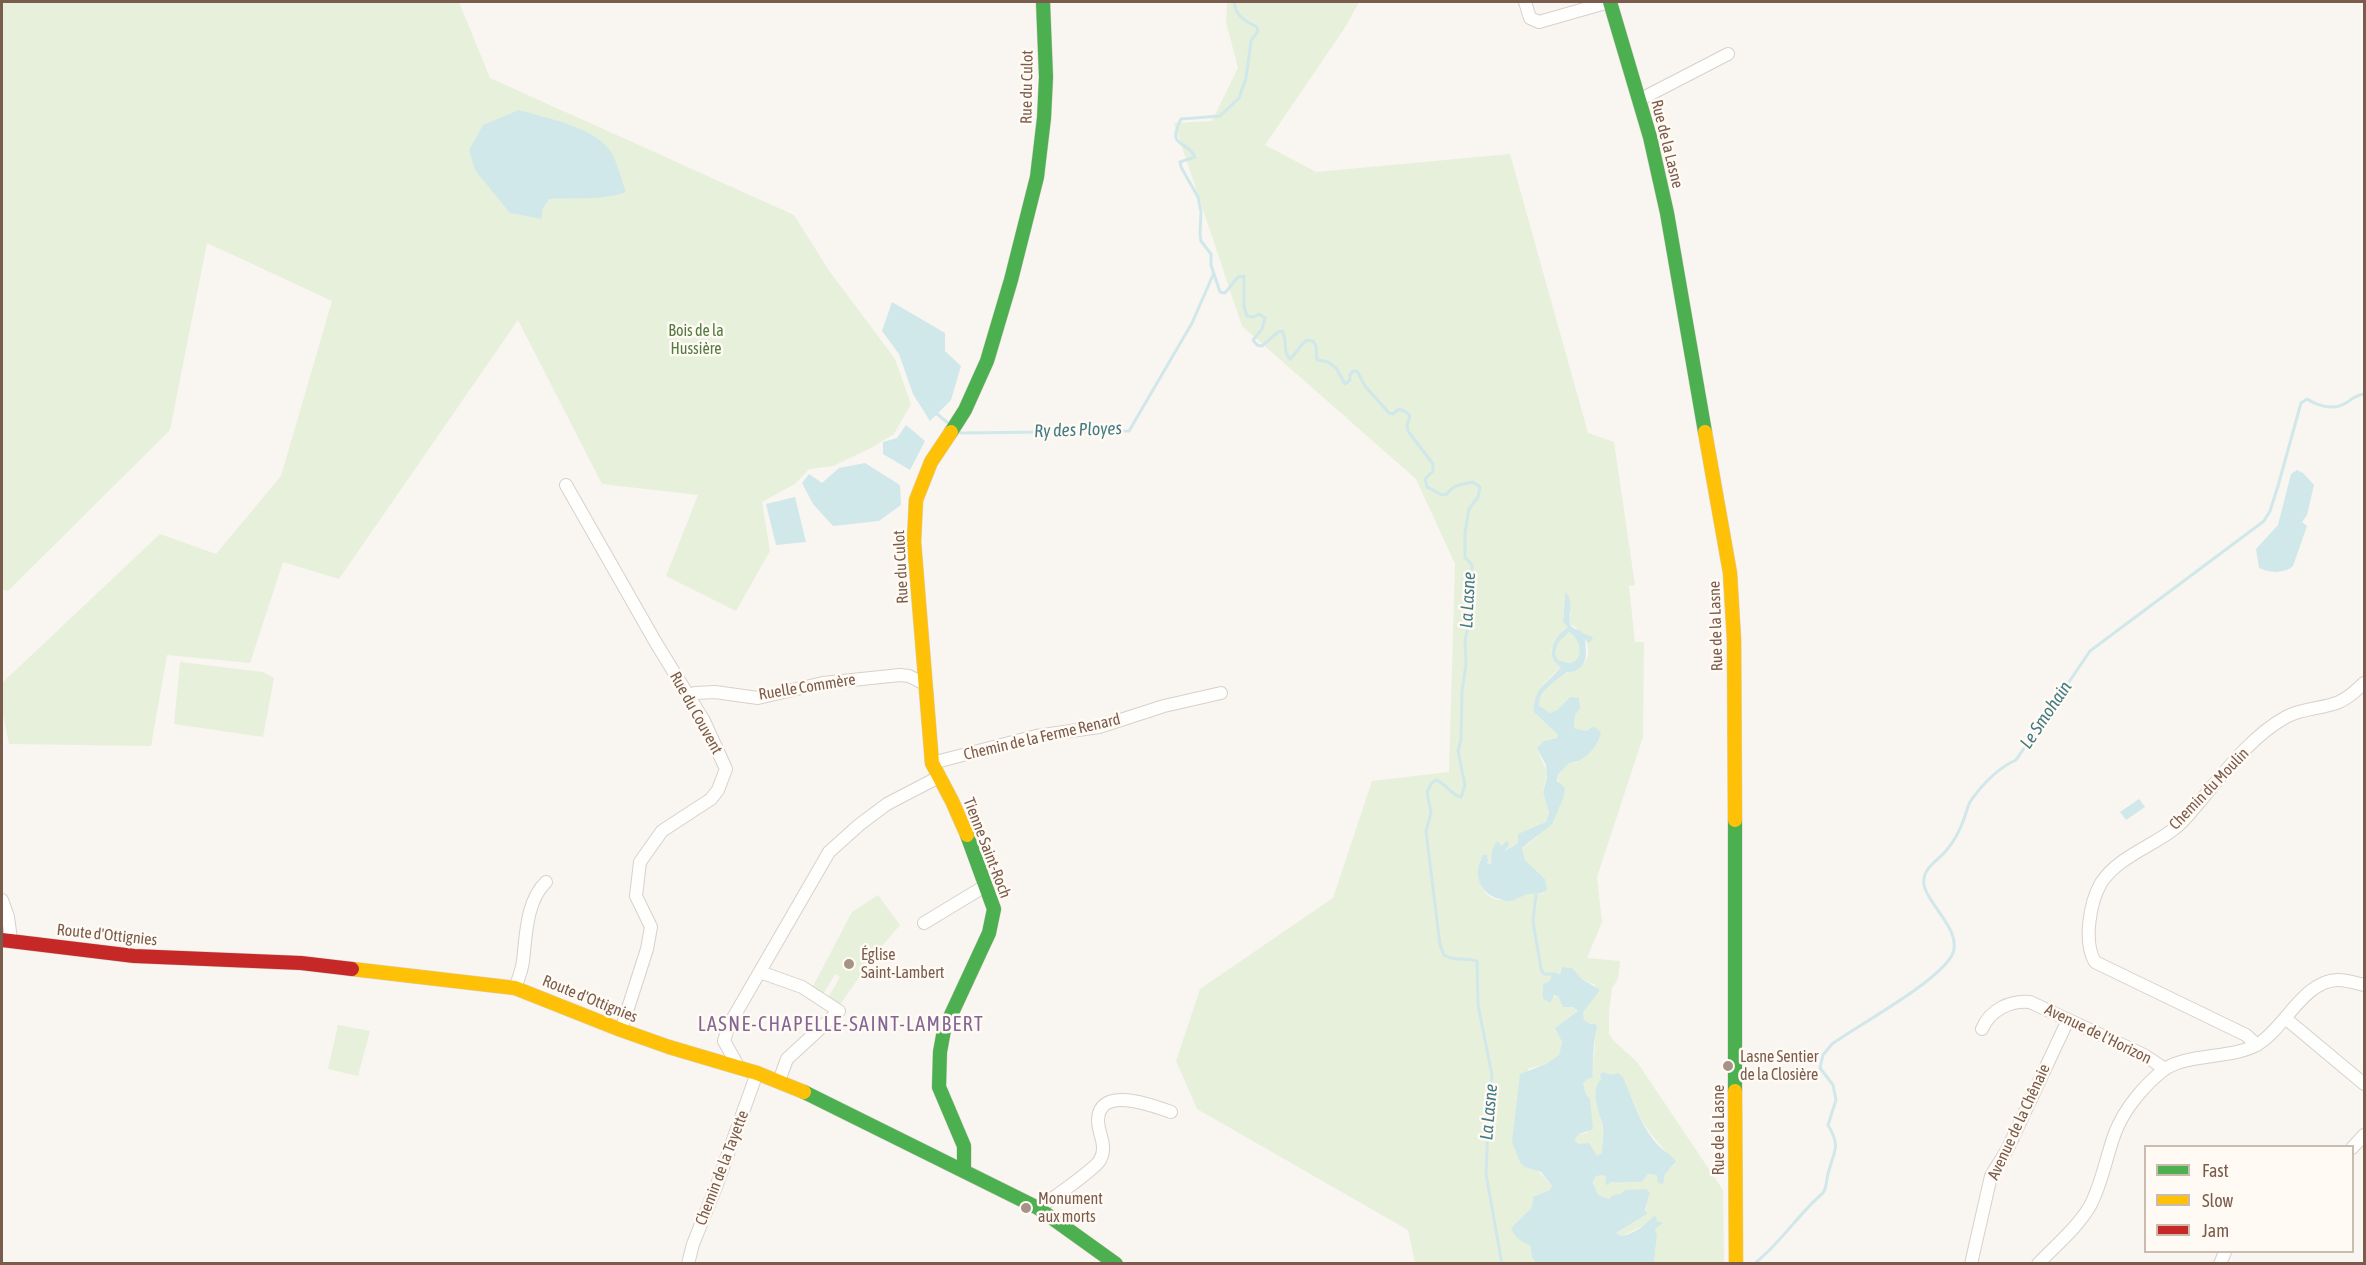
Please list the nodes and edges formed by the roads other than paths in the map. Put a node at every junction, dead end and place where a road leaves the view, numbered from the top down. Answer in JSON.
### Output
{"nodes":[{"id":1,"x":1043,"y":2,"type":"edge"},
{"id":2,"x":1525,"y":2,"type":"edge"},
{"id":3,"x":1610,"y":2,"type":"edge"},
{"id":4,"x":1728,"y":54,"type":"dead end"},
{"id":5,"x":1639,"y":100,"type":"junction"},
{"id":6,"x":566,"y":485,"type":"dead end"},
{"id":7,"x":2364,"y":683,"type":"edge"},
{"id":8,"x":925,"y":684,"type":"junction"},
{"id":9,"x":1221,"y":693,"type":"dead end"},
{"id":10,"x":688,"y":696,"type":"junction"},
{"id":11,"x":932,"y":763,"type":"junction"},
{"id":12,"x":937,"y":778,"type":"junction"},
{"id":13,"x":546,"y":882,"type":"dead end"},
{"id":14,"x":985,"y":886,"type":"junction"},
{"id":15,"x":2,"y":900,"type":"edge"},
{"id":16,"x":924,"y":923,"type":"dead end"},
{"id":17,"x":6,"y":940,"type":"edge"},
{"id":18,"x":760,"y":972,"type":"junction"},
{"id":19,"x":2364,"y":985,"type":"edge"},
{"id":20,"x":515,"y":988,"type":"junction"},
{"id":21,"x":2285,"y":1018,"type":"junction"},
{"id":22,"x":2068,"y":1020,"type":"junction"},
{"id":23,"x":1982,"y":1029,"type":"dead end"},
{"id":24,"x":621,"y":1030,"type":"junction"},
{"id":25,"x":724,"y":1041,"type":"junction"},
{"id":26,"x":2257,"y":1045,"type":"junction"},
{"id":27,"x":714,"y":1060,"type":"junction"},
{"id":28,"x":738,"y":1066,"type":"junction"},
{"id":29,"x":2165,"y":1069,"type":"junction"},
{"id":30,"x":757,"y":1073,"type":"junction"},
{"id":31,"x":779,"y":1081,"type":"junction"},
{"id":32,"x":2364,"y":1084,"type":"edge"},
{"id":33,"x":1171,"y":1112,"type":"dead end"},
{"id":34,"x":964,"y":1170,"type":"junction"},
{"id":35,"x":1038,"y":1208,"type":"junction"},
{"id":36,"x":688,"y":1263,"type":"edge"},
{"id":37,"x":1116,"y":1263,"type":"edge"},
{"id":38,"x":1736,"y":1263,"type":"edge"},
{"id":39,"x":1971,"y":1263,"type":"edge"},
{"id":40,"x":2037,"y":1263,"type":"edge"}],
"edges":[{"from":1,"to":8,"type":"street","name":"Rue du Culot"},
{"from":2,"to":3,"type":"street","name":"Rue de la Lasne"},
{"from":3,"to":5,"type":"street","name":"Rue de la Lasne"},
{"from":4,"to":5,"type":"street"},
{"from":5,"to":38,"type":"street","name":"Rue de la Lasne"},
{"from":6,"to":10,"type":"street","name":"Rue du Couvent"},
{"from":7,"to":26,"type":"street","name":"Chemin du Moulin"},
{"from":8,"to":10,"type":"street","name":"Ruelle Commère"},
{"from":8,"to":11,"type":"street","name":"Rue du Culot"},
{"from":9,"to":11,"type":"street","name":"Chemin de la Ferme Renard"},
{"from":10,"to":24,"type":"street","name":"Rue du Couvent"},
{"from":11,"to":12,"type":"street","name":"Rue du Culot"},
{"from":12,"to":14,"type":"street","name":"Tienne Saint-Roch"},
{"from":12,"to":18,"type":"street"},
{"from":13,"to":20,"type":"street"},
{"from":14,"to":16,"type":"street"},
{"from":14,"to":34,"type":"street","name":"Tienne Saint-Roch"},
{"from":15,"to":17,"type":"street"},
{"from":17,"to":20,"type":"street","name":"Route d'Ottignies"},
{"from":18,"to":25,"type":"street"},
{"from":18,"to":31,"type":"street"},
{"from":19,"to":21,"type":"street"},
{"from":20,"to":24,"type":"street","name":"Route d'Ottignies"},
{"from":21,"to":26,"type":"street"},
{"from":21,"to":32,"type":"street"},
{"from":22,"to":23,"type":"street","name":"Avenue de l'Horizon"},
{"from":22,"to":29,"type":"street","name":"Avenue de l'Horizon"},
{"from":22,"to":39,"type":"street","name":"Avenue de la Chênaie"},
{"from":24,"to":27,"type":"street","name":"Route d'Ottignies"},
{"from":25,"to":27,"type":"street"},
{"from":25,"to":28,"type":"street"},
{"from":26,"to":29,"type":"street","name":"Avenue de l'Horizon"},
{"from":27,"to":28,"type":"street","name":"Route d'Ottignies"},
{"from":28,"to":30,"type":"street","name":"Route d'Ottignies"},
{"from":29,"to":40,"type":"street"},
{"from":30,"to":31,"type":"street","name":"Route d'Ottignies"},
{"from":30,"to":36,"type":"street","name":"Chemin de la Tayette"},
{"from":31,"to":34,"type":"street","name":"Route d'Ottignies"},
{"from":33,"to":35,"type":"street"},
{"from":34,"to":35,"type":"street","name":"Route d'Ottignies"},
{"from":35,"to":37,"type":"street","name":"Route d'Ottignies"}]}
